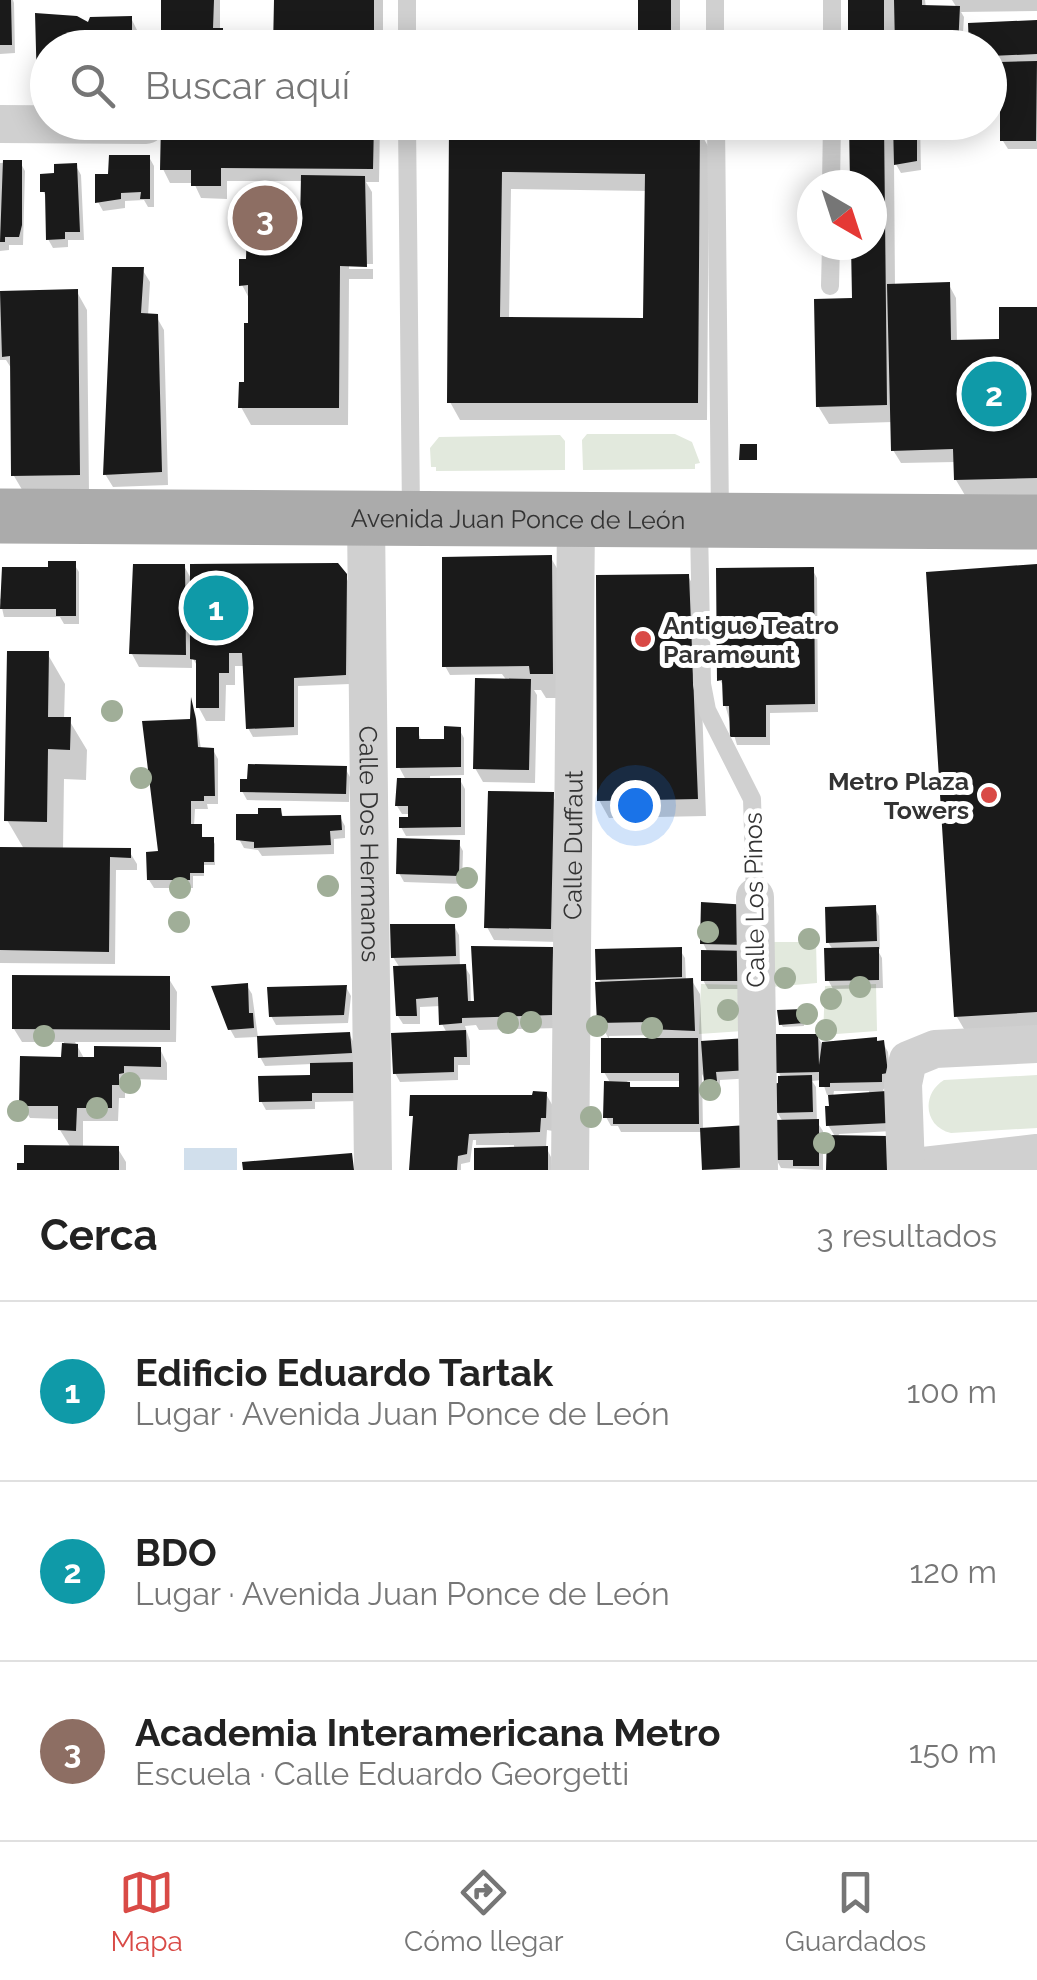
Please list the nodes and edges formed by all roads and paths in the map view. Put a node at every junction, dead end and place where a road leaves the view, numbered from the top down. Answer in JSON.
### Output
{"nodes":[{"id":1,"x":406,"y":0,"type":"edge"},
{"id":2,"x":715,"y":0,"type":"edge"},
{"id":3,"x":832,"y":0,"type":"edge"},
{"id":4,"x":407,"y":30,"type":"edge"},
{"id":5,"x":715,"y":30,"type":"edge"},
{"id":6,"x":832,"y":30,"type":"edge"},
{"id":7,"x":0,"y":124,"type":"edge"},
{"id":8,"x":30,"y":124,"type":"edge"},
{"id":9,"x":406,"y":140,"type":"edge"},
{"id":10,"x":716,"y":140,"type":"edge"},
{"id":11,"x":832,"y":140,"type":"edge"},
{"id":12,"x":832,"y":170,"type":"edge"},
{"id":13,"x":831,"y":260,"type":"edge"},
{"id":14,"x":830,"y":286,"type":"dead end"},
{"id":15,"x":0,"y":516,"type":"edge"},
{"id":16,"x":389,"y":519,"type":"junction"},
{"id":17,"x":576,"y":520,"type":"junction"},
{"id":18,"x":710,"y":521,"type":"junction"},
{"id":19,"x":1037,"y":522,"type":"edge"},
{"id":20,"x":755,"y":897,"type":"joint"},
{"id":21,"x":1037,"y":1044,"type":"edge"},
{"id":22,"x":1037,"y":1153,"type":"edge"},
{"id":23,"x":906,"y":1169,"type":"edge"},
{"id":24,"x":373,"y":1170,"type":"edge"},
{"id":25,"x":570,"y":1170,"type":"edge"},
{"id":26,"x":759,"y":1170,"type":"edge"}],
"edges":[{"from":1,"to":4,"type":"lane"},
{"from":2,"to":5,"type":"lane"},
{"from":3,"to":6,"type":"lane"},
{"from":7,"to":8,"type":"street"},
{"from":9,"to":16,"type":"lane"},
{"from":10,"to":18,"type":"lane","name":"Calle Los Pinos"},
{"from":11,"to":12,"type":"lane"},
{"from":13,"to":14,"type":"lane"},
{"from":15,"to":16,"type":"main road","name":"Avenida Juan Ponce de León"},
{"from":16,"to":17,"type":"main road","name":"Avenida Juan Ponce de León"},
{"from":16,"to":24,"type":"street","name":"Calle Dos Hermanos"},
{"from":17,"to":18,"type":"main road","name":"Avenida Juan Ponce de León"},
{"from":17,"to":25,"type":"street","name":"Calle Duffaut"},
{"from":18,"to":19,"type":"main road","name":"Avenida Juan Ponce de León"},
{"from":18,"to":20,"type":"lane","name":"Calle Los Pinos"},
{"from":20,"to":26,"type":"street","name":"Calle Los Pinos"},
{"from":21,"to":23,"type":"street"},
{"from":22,"to":23,"type":"street"}]}
